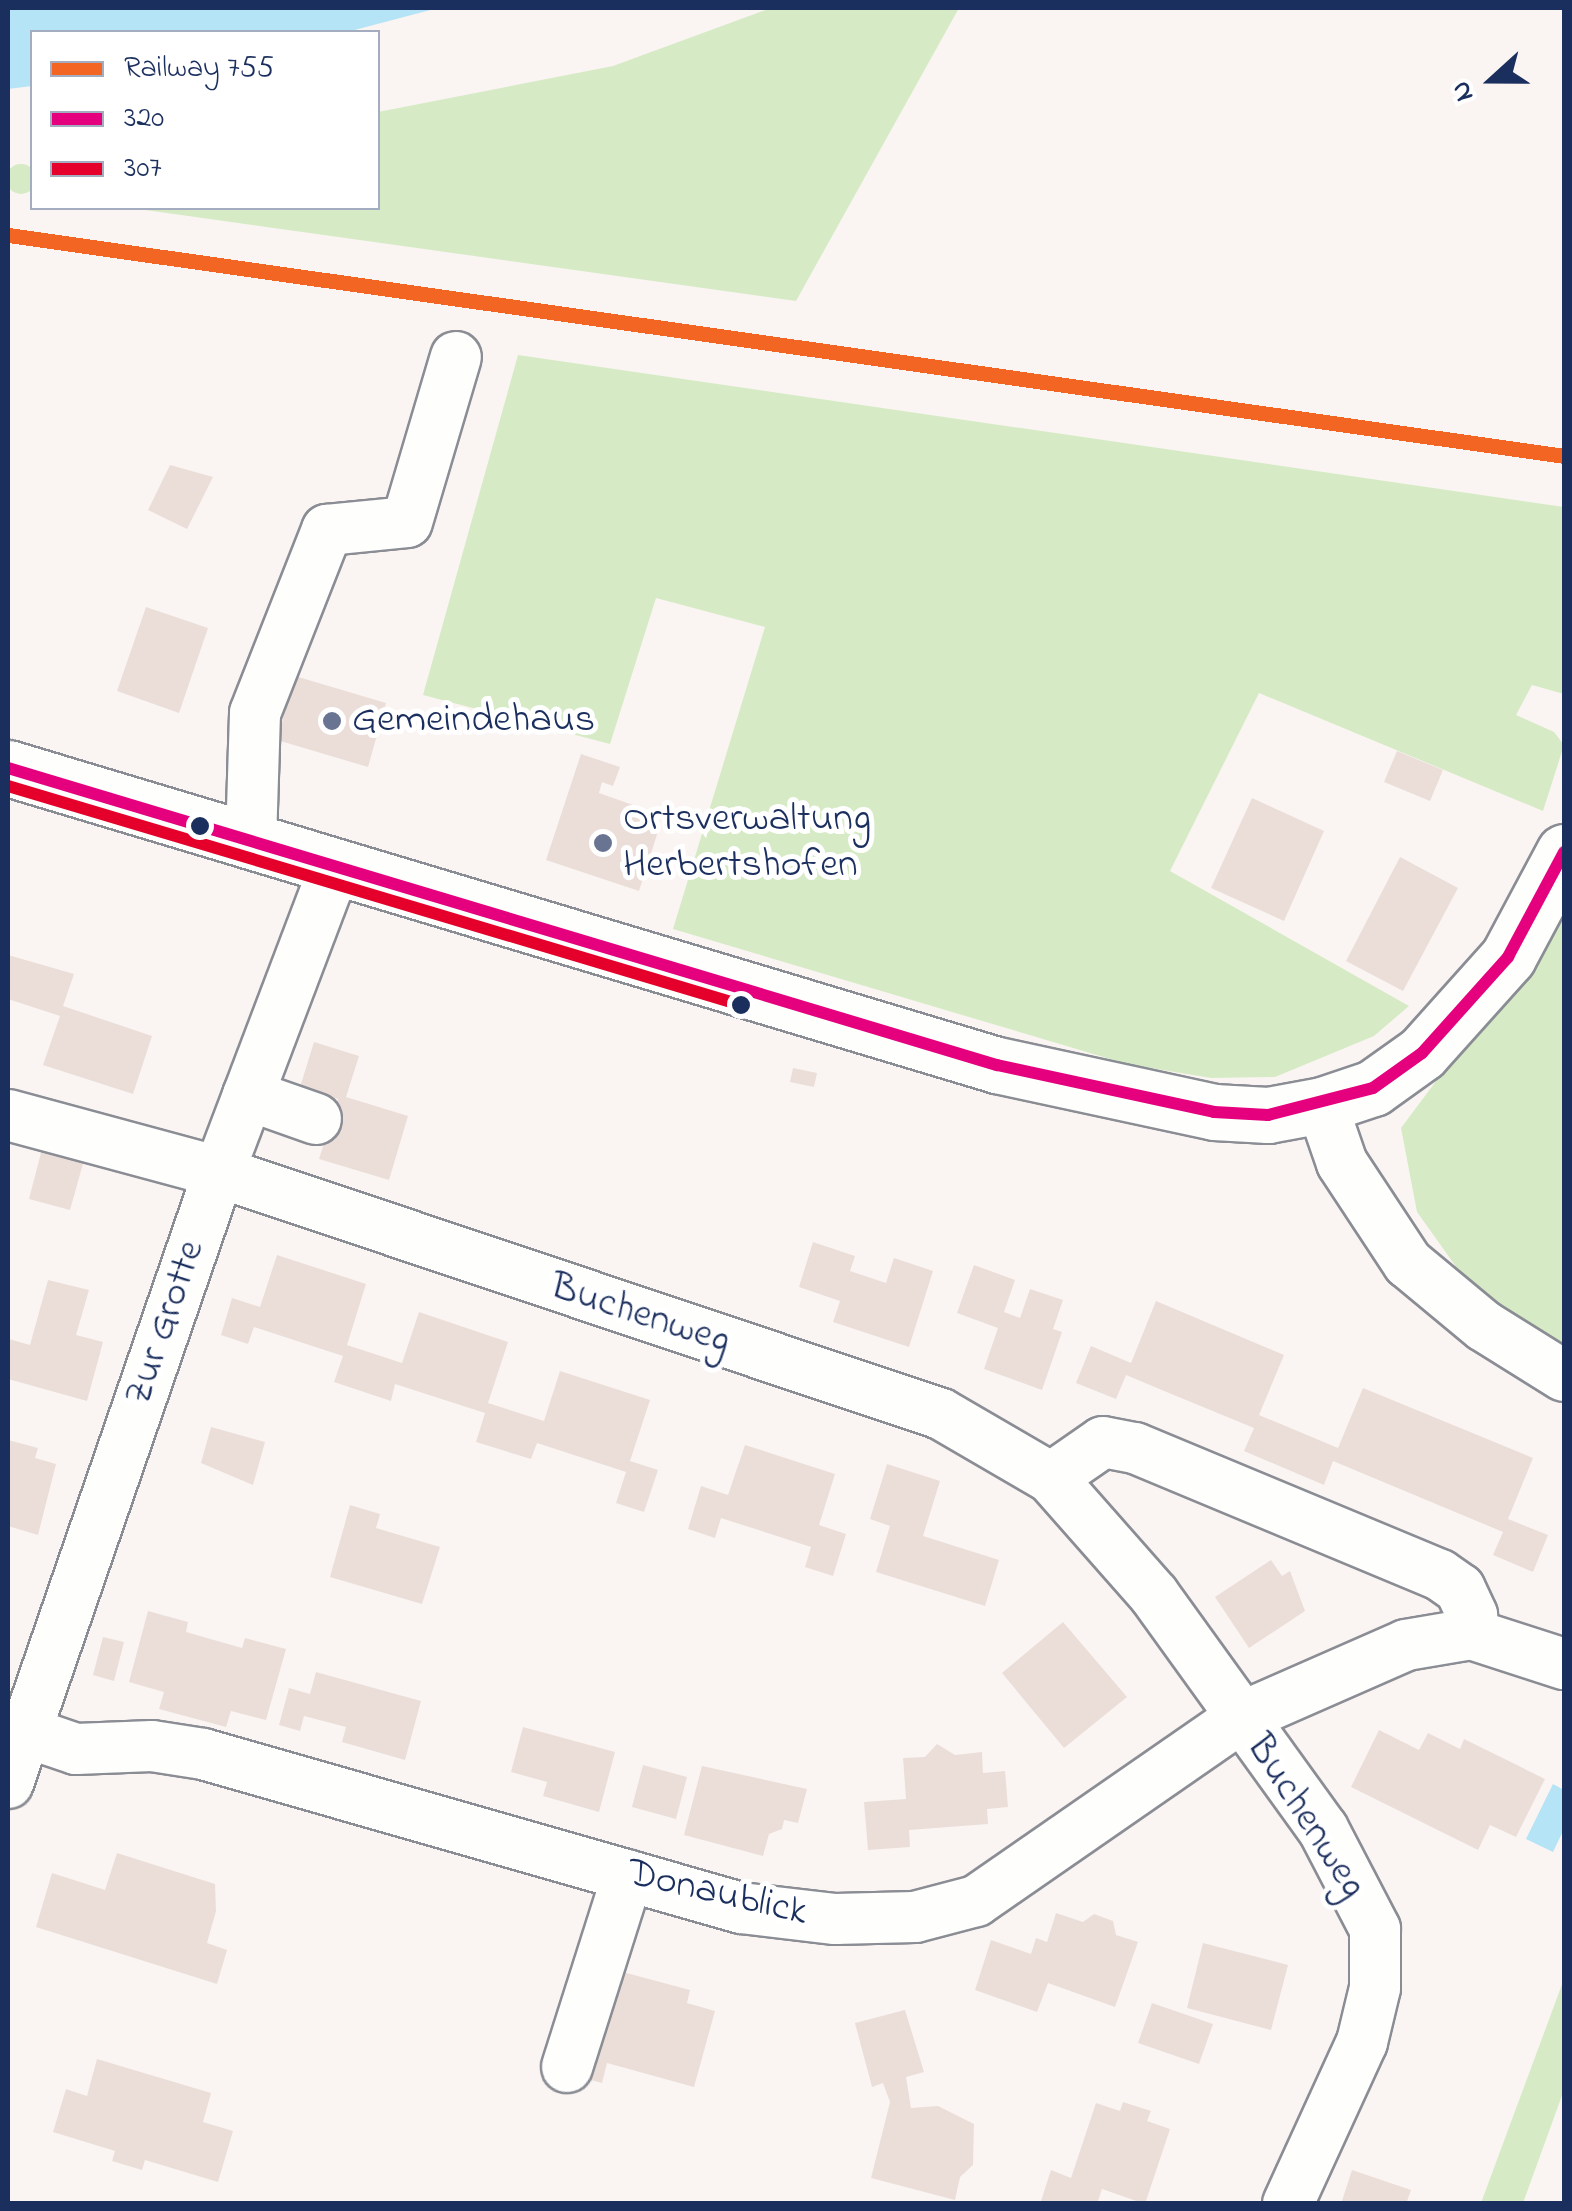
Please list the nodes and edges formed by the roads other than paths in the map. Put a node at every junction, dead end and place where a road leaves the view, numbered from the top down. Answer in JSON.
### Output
{"nodes":[{"id":1,"x":456,"y":357,"type":"dead end"},
{"id":2,"x":8,"y":768,"type":"edge"},
{"id":3,"x":252,"y":841,"type":"junction"},
{"id":4,"x":1564,"y":852,"type":"edge"},
{"id":5,"x":334,"y":866,"type":"junction"},
{"id":6,"x":248,"y":1095,"type":"junction"},
{"id":7,"x":1322,"y":1105,"type":"junction"},
{"id":8,"x":8,"y":1115,"type":"edge"},
{"id":9,"x":316,"y":1120,"type":"dead end"},
{"id":10,"x":219,"y":1172,"type":"junction"},
{"id":11,"x":1564,"y":1376,"type":"edge"},
{"id":12,"x":1051,"y":1478,"type":"junction"},
{"id":13,"x":1471,"y":1634,"type":"junction"},
{"id":14,"x":1564,"y":1664,"type":"edge"},
{"id":15,"x":1240,"y":1718,"type":"junction"},
{"id":16,"x":26,"y":1732,"type":"junction"},
{"id":17,"x":8,"y":1782,"type":"edge"},
{"id":18,"x":628,"y":1876,"type":"junction"},
{"id":19,"x":567,"y":2067,"type":"dead end"},
{"id":20,"x":1288,"y":2204,"type":"edge"}],
"edges":[{"from":1,"to":3,"type":"street"},
{"from":2,"to":3,"type":"main road"},
{"from":3,"to":5,"type":"main road"},
{"from":4,"to":7,"type":"main road"},
{"from":5,"to":6,"type":"street","name":"Zur Grotte"},
{"from":5,"to":7,"type":"main road"},
{"from":6,"to":9,"type":"street"},
{"from":6,"to":10,"type":"street","name":"Zur Grotte"},
{"from":7,"to":11,"type":"street"},
{"from":8,"to":10,"type":"street","name":"Buchenweg"},
{"from":10,"to":12,"type":"street","name":"Buchenweg"},
{"from":10,"to":16,"type":"street","name":"Zur Grotte"},
{"from":12,"to":13,"type":"street"},
{"from":12,"to":15,"type":"street","name":"Buchenweg"},
{"from":13,"to":14,"type":"street"},
{"from":13,"to":15,"type":"street","name":"Donaublick"},
{"from":15,"to":18,"type":"street","name":"Donaublick"},
{"from":15,"to":20,"type":"street","name":"Buchenweg"},
{"from":16,"to":17,"type":"street","name":"Zur Grotte"},
{"from":16,"to":18,"type":"street","name":"Donaublick"},
{"from":18,"to":19,"type":"street"}]}
